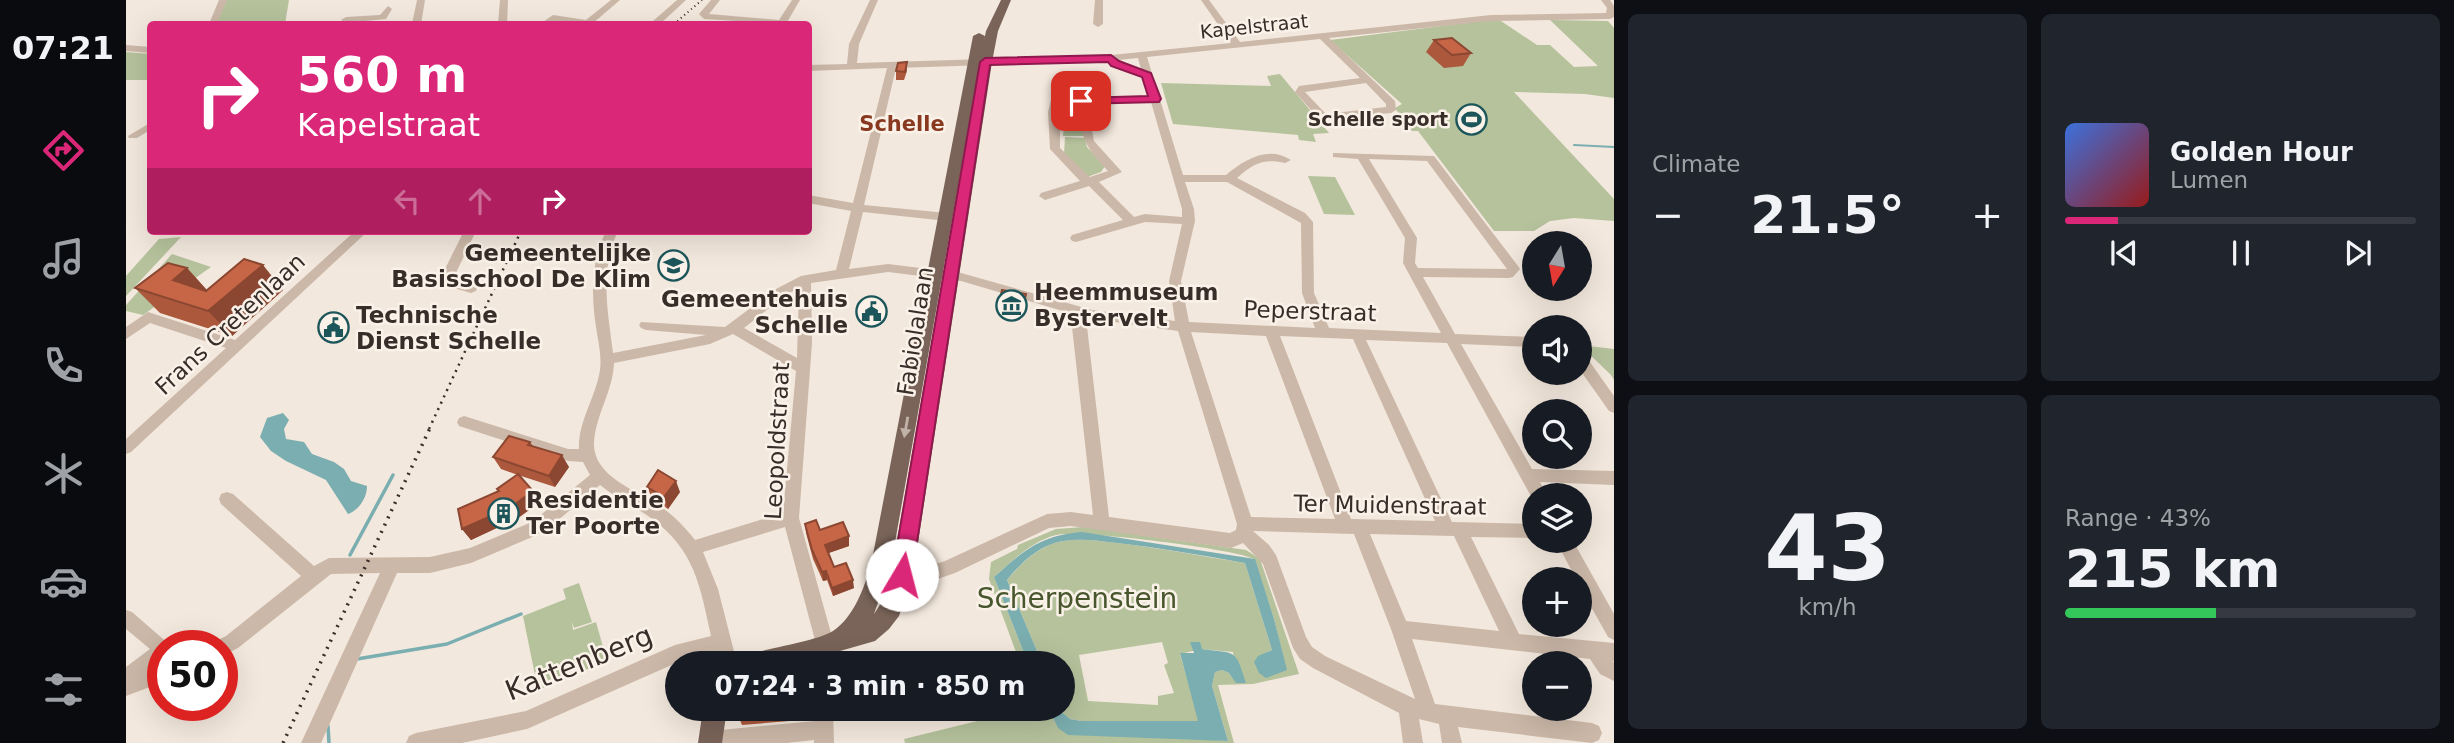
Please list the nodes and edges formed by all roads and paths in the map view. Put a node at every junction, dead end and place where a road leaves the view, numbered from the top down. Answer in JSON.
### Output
{"nodes":[{"id":1,"x":223,"y":0,"type":"edge"},
{"id":2,"x":421,"y":0,"type":"edge"},
{"id":3,"x":616,"y":0,"type":"edge"},
{"id":4,"x":682,"y":0,"type":"edge"},
{"id":5,"x":716,"y":0,"type":"edge"},
{"id":6,"x":796,"y":0,"type":"edge"},
{"id":7,"x":874,"y":0,"type":"edge"},
{"id":8,"x":994,"y":0,"type":"edge"},
{"id":9,"x":1006,"y":0,"type":"edge"},
{"id":10,"x":1099,"y":0,"type":"edge"},
{"id":11,"x":1205,"y":0,"type":"edge"},
{"id":12,"x":1605,"y":0,"type":"edge"},
{"id":13,"x":506,"y":1,"type":"edge"},
{"id":14,"x":388,"y":9,"type":"dead end"},
{"id":15,"x":1612,"y":17,"type":"edge"},
{"id":16,"x":346,"y":20,"type":"dead end"},
{"id":17,"x":214,"y":21,"type":"edge"},
{"id":18,"x":353,"y":21,"type":"edge"},
{"id":19,"x":364,"y":21,"type":"edge"},
{"id":20,"x":418,"y":21,"type":"edge"},
{"id":21,"x":503,"y":21,"type":"edge"},
{"id":22,"x":590,"y":21,"type":"edge"},
{"id":23,"x":658,"y":21,"type":"edge"},
{"id":24,"x":764,"y":21,"type":"edge"},
{"id":25,"x":783,"y":21,"type":"edge"},
{"id":26,"x":1098,"y":24,"type":"dead end"},
{"id":27,"x":1322,"y":36,"type":"junction"},
{"id":28,"x":1238,"y":45,"type":"junction"},
{"id":29,"x":126,"y":48,"type":"edge"},
{"id":30,"x":147,"y":50,"type":"edge"},
{"id":31,"x":1142,"y":56,"type":"junction"},
{"id":32,"x":1111,"y":58,"type":"junction"},
{"id":33,"x":979,"y":62,"type":"junction"},
{"id":34,"x":892,"y":66,"type":"junction"},
{"id":35,"x":852,"y":67,"type":"junction"},
{"id":36,"x":812,"y":68,"type":"edge"},
{"id":37,"x":1147,"y":75,"type":"junction"},
{"id":38,"x":1370,"y":83,"type":"junction"},
{"id":39,"x":1155,"y":99,"type":"junction"},
{"id":40,"x":1081,"y":101,"type":"junction"},
{"id":41,"x":147,"y":128,"type":"edge"},
{"id":42,"x":133,"y":136,"type":"dead end"},
{"id":43,"x":1336,"y":155,"type":"dead end"},
{"id":44,"x":1362,"y":157,"type":"junction"},
{"id":45,"x":1285,"y":160,"type":"dead end"},
{"id":46,"x":1242,"y":167,"type":"junction"},
{"id":47,"x":1179,"y":178,"type":"junction"},
{"id":48,"x":1229,"y":179,"type":"junction"},
{"id":49,"x":1090,"y":182,"type":"junction"},
{"id":50,"x":1247,"y":187,"type":"junction"},
{"id":51,"x":1045,"y":196,"type":"dead end"},
{"id":52,"x":812,"y":199,"type":"edge"},
{"id":53,"x":858,"y":208,"type":"junction"},
{"id":54,"x":947,"y":216,"type":"junction"},
{"id":55,"x":1130,"y":220,"type":"junction"},
{"id":56,"x":1189,"y":221,"type":"junction"},
{"id":57,"x":358,"y":235,"type":"edge"},
{"id":58,"x":468,"y":235,"type":"edge"},
{"id":59,"x":610,"y":235,"type":"edge"},
{"id":60,"x":1076,"y":238,"type":"dead end"},
{"id":61,"x":842,"y":272,"type":"junction"},
{"id":62,"x":1414,"y":272,"type":"junction"},
{"id":63,"x":943,"y":274,"type":"junction"},
{"id":64,"x":805,"y":279,"type":"junction"},
{"id":65,"x":471,"y":288,"type":"dead end"},
{"id":66,"x":1080,"y":311,"type":"junction"},
{"id":67,"x":646,"y":325,"type":"dead end"},
{"id":68,"x":1183,"y":327,"type":"junction"},
{"id":69,"x":731,"y":330,"type":"junction"},
{"id":70,"x":1271,"y":331,"type":"junction"},
{"id":71,"x":1324,"y":333,"type":"junction"},
{"id":72,"x":126,"y":334,"type":"edge"},
{"id":73,"x":1357,"y":334,"type":"junction"},
{"id":74,"x":1450,"y":338,"type":"junction"},
{"id":75,"x":1522,"y":341,"type":"edge"},
{"id":76,"x":237,"y":346,"type":"junction"},
{"id":77,"x":608,"y":359,"type":"junction"},
{"id":78,"x":802,"y":368,"type":"junction"},
{"id":79,"x":1592,"y":376,"type":"edge"},
{"id":80,"x":1614,"y":407,"type":"edge"},
{"id":81,"x":464,"y":422,"type":"dead end"},
{"id":82,"x":126,"y":449,"type":"edge"},
{"id":83,"x":588,"y":456,"type":"junction"},
{"id":84,"x":600,"y":475,"type":"junction"},
{"id":85,"x":1528,"y":475,"type":"junction"},
{"id":86,"x":1614,"y":478,"type":"edge"},
{"id":87,"x":1532,"y":483,"type":"edge"},
{"id":88,"x":227,"y":499,"type":"dead end"},
{"id":89,"x":791,"y":518,"type":"junction"},
{"id":90,"x":1102,"y":523,"type":"junction"},
{"id":91,"x":1352,"y":526,"type":"junction"},
{"id":92,"x":1244,"y":529,"type":"junction"},
{"id":93,"x":1453,"y":529,"type":"junction"},
{"id":94,"x":1522,"y":531,"type":"edge"},
{"id":95,"x":692,"y":548,"type":"junction"},
{"id":96,"x":1571,"y":553,"type":"edge"},
{"id":97,"x":392,"y":565,"type":"junction"},
{"id":98,"x":879,"y":571,"type":"junction"},
{"id":99,"x":902,"y":575,"type":"junction"},
{"id":100,"x":313,"y":576,"type":"junction"},
{"id":101,"x":126,"y":618,"type":"edge"},
{"id":102,"x":1400,"y":629,"type":"junction"},
{"id":103,"x":1614,"y":631,"type":"edge"},
{"id":104,"x":147,"y":636,"type":"edge"},
{"id":105,"x":238,"y":637,"type":"edge"},
{"id":106,"x":1513,"y":641,"type":"junction"},
{"id":107,"x":721,"y":642,"type":"junction"},
{"id":108,"x":830,"y":649,"type":"edge"},
{"id":109,"x":724,"y":651,"type":"edge"},
{"id":110,"x":1595,"y":652,"type":"junction"},
{"id":111,"x":1614,"y":652,"type":"edge"},
{"id":112,"x":147,"y":663,"type":"edge"},
{"id":113,"x":1614,"y":671,"type":"edge"},
{"id":114,"x":126,"y":679,"type":"edge"},
{"id":115,"x":147,"y":679,"type":"edge"},
{"id":116,"x":126,"y":687,"type":"edge"},
{"id":117,"x":1408,"y":707,"type":"junction"},
{"id":118,"x":1438,"y":713,"type":"junction"},
{"id":119,"x":713,"y":721,"type":"edge"},
{"id":120,"x":1592,"y":733,"type":"dead end"},
{"id":121,"x":823,"y":736,"type":"edge"},
{"id":122,"x":710,"y":742,"type":"edge"},
{"id":123,"x":312,"y":743,"type":"edge"},
{"id":124,"x":416,"y":743,"type":"edge"},
{"id":125,"x":1413,"y":743,"type":"edge"},
{"id":126,"x":1452,"y":743,"type":"edge"}],
"edges":[{"from":1,"to":17,"type":"street"},
{"from":2,"to":20,"type":"street"},
{"from":3,"to":22,"type":"street"},
{"from":4,"to":23,"type":"street"},
{"from":5,"to":24,"type":"street"},
{"from":6,"to":25,"type":"street"},
{"from":7,"to":35,"type":"street"},
{"from":8,"to":33,"type":"main road","name":"Fabiolalaan"},
{"from":9,"to":33,"type":"main road","name":"Fabiolalaan"},
{"from":10,"to":26,"type":"street"},
{"from":11,"to":28,"type":"street"},
{"from":12,"to":15,"type":"street"},
{"from":13,"to":21,"type":"street"},
{"from":14,"to":19,"type":"street"},
{"from":15,"to":27,"type":"street","name":"Kapelstraat"},
{"from":16,"to":18,"type":"street"},
{"from":27,"to":28,"type":"street","name":"Kapelstraat"},
{"from":27,"to":38,"type":"street"},
{"from":28,"to":31,"type":"street","name":"Kapelstraat"},
{"from":29,"to":30,"type":"street"},
{"from":31,"to":32,"type":"street","name":"Kapelstraat"},
{"from":31,"to":37,"type":"street"},
{"from":32,"to":33,"type":"street","name":"Kapelstraat"},
{"from":32,"to":37,"type":"street","name":"Kapelstraat"},
{"from":33,"to":34,"type":"street","name":"Kapelstraat"},
{"from":33,"to":54,"type":"main road","name":"Fabiolalaan"},
{"from":33,"to":63,"type":"main road","name":"Fabiolalaan"},
{"from":34,"to":35,"type":"street","name":"Kapelstraat"},
{"from":34,"to":53,"type":"street"},
{"from":35,"to":36,"type":"street","name":"Kapelstraat"},
{"from":37,"to":39,"type":"street"},
{"from":38,"to":38,"type":"street"},
{"from":39,"to":40,"type":"street"},
{"from":39,"to":47,"type":"street"},
{"from":40,"to":49,"type":"street"},
{"from":40,"to":49,"type":"street"},
{"from":41,"to":42,"type":"street"},
{"from":43,"to":44,"type":"street"},
{"from":44,"to":62,"type":"street"},
{"from":44,"to":62,"type":"street"},
{"from":45,"to":46,"type":"street"},
{"from":46,"to":48,"type":"street"},
{"from":46,"to":50,"type":"street"},
{"from":47,"to":48,"type":"street"},
{"from":47,"to":56,"type":"street"},
{"from":48,"to":50,"type":"street"},
{"from":49,"to":51,"type":"street"},
{"from":49,"to":55,"type":"street"},
{"from":50,"to":71,"type":"street"},
{"from":52,"to":53,"type":"street"},
{"from":53,"to":54,"type":"street"},
{"from":53,"to":61,"type":"street"},
{"from":54,"to":63,"type":"main road","name":"Fabiolalaan"},
{"from":55,"to":56,"type":"street"},
{"from":55,"to":60,"type":"street"},
{"from":56,"to":68,"type":"street"},
{"from":57,"to":76,"type":"street","name":"Frans Cretenlaan"},
{"from":58,"to":65,"type":"street"},
{"from":59,"to":77,"type":"street"},
{"from":61,"to":63,"type":"street","name":"Peperstraat"},
{"from":61,"to":64,"type":"street","name":"Peperstraat"},
{"from":62,"to":74,"type":"street"},
{"from":63,"to":66,"type":"street","name":"Peperstraat"},
{"from":63,"to":98,"type":"main road","name":"Fabiolalaan","one_way":true},
{"from":63,"to":99,"type":"main road","name":"Fabiolalaan"},
{"from":64,"to":69,"type":"street","name":"Peperstraat"},
{"from":64,"to":78,"type":"street","name":"Leopoldstraat"},
{"from":66,"to":68,"type":"street","name":"Peperstraat"},
{"from":66,"to":90,"type":"street"},
{"from":67,"to":69,"type":"street"},
{"from":68,"to":70,"type":"street","name":"Peperstraat"},
{"from":68,"to":92,"type":"street"},
{"from":69,"to":77,"type":"street","name":"Peperstraat"},
{"from":69,"to":78,"type":"street"},
{"from":70,"to":71,"type":"street","name":"Peperstraat"},
{"from":70,"to":91,"type":"street"},
{"from":71,"to":73,"type":"street","name":"Peperstraat"},
{"from":72,"to":76,"type":"street"},
{"from":73,"to":74,"type":"street","name":"Peperstraat"},
{"from":73,"to":93,"type":"street"},
{"from":74,"to":75,"type":"street","name":"Peperstraat"},
{"from":74,"to":85,"type":"street"},
{"from":76,"to":82,"type":"street","name":"Frans Cretenlaan"},
{"from":77,"to":83,"type":"street"},
{"from":78,"to":89,"type":"street","name":"Leopoldstraat"},
{"from":79,"to":80,"type":"street"},
{"from":81,"to":83,"type":"street"},
{"from":83,"to":84,"type":"street"},
{"from":84,"to":95,"type":"street"},
{"from":84,"to":97,"type":"street"},
{"from":85,"to":86,"type":"street"},
{"from":85,"to":87,"type":"street"},
{"from":88,"to":100,"type":"street"},
{"from":89,"to":95,"type":"street"},
{"from":89,"to":108,"type":"street","name":"Leopoldstraat"},
{"from":90,"to":92,"type":"street","name":"Ter Muidenstraat"},
{"from":90,"to":99,"type":"street","name":"Ter Muidenstraat"},
{"from":91,"to":92,"type":"street","name":"Ter Muidenstraat"},
{"from":91,"to":93,"type":"street","name":"Ter Muidenstraat"},
{"from":91,"to":102,"type":"street"},
{"from":92,"to":117,"type":"street"},
{"from":93,"to":94,"type":"street","name":"Ter Muidenstraat"},
{"from":93,"to":106,"type":"street"},
{"from":95,"to":107,"type":"street"},
{"from":96,"to":103,"type":"street"},
{"from":97,"to":100,"type":"street"},
{"from":97,"to":123,"type":"street"},
{"from":98,"to":99,"type":"street","name":"Ter Muidenstraat"},
{"from":98,"to":108,"type":"main road","name":"Fabiolalaan"},
{"from":99,"to":108,"type":"main road","name":"Fabiolalaan"},
{"from":100,"to":105,"type":"street"},
{"from":101,"to":104,"type":"street"},
{"from":102,"to":106,"type":"street"},
{"from":102,"to":118,"type":"street"},
{"from":106,"to":110,"type":"street"},
{"from":107,"to":109,"type":"street"},
{"from":107,"to":124,"type":"street","name":"Kattenberg"},
{"from":110,"to":111,"type":"street"},
{"from":110,"to":113,"type":"street"},
{"from":112,"to":114,"type":"street"},
{"from":115,"to":116,"type":"street"},
{"from":117,"to":118,"type":"street"},
{"from":117,"to":125,"type":"street"},
{"from":118,"to":120,"type":"street"},
{"from":118,"to":126,"type":"street"},
{"from":119,"to":122,"type":"main road"},
{"from":121,"to":122,"type":"street"}]}
